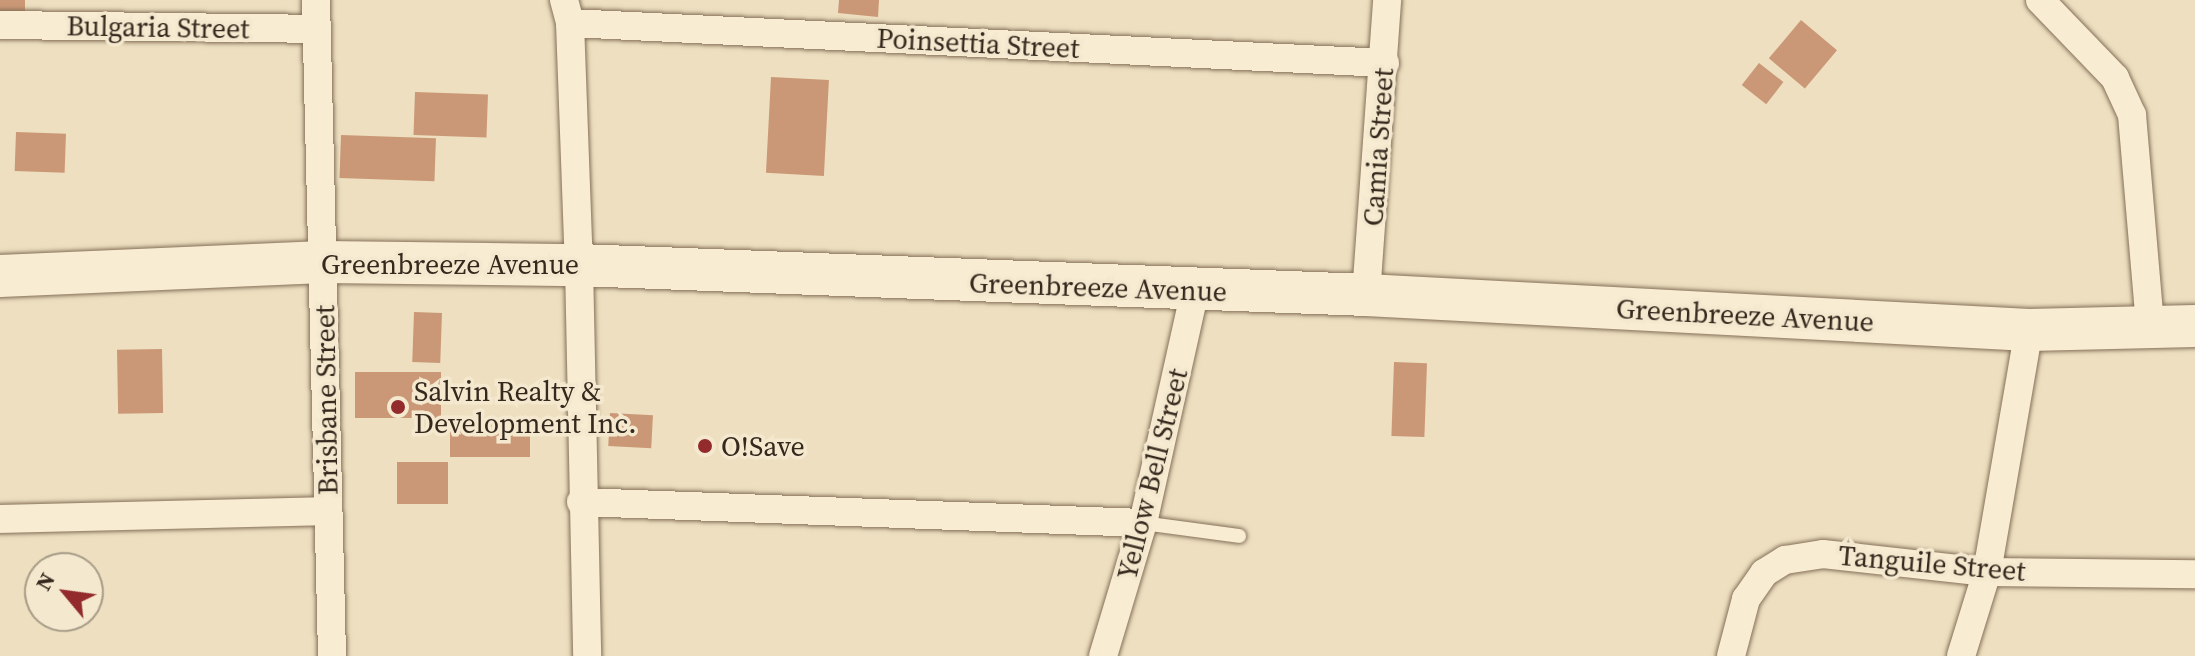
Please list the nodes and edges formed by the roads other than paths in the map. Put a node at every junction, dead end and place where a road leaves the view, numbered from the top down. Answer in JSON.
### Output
{"nodes":[{"id":1,"x":316,"y":0,"type":"edge"},
{"id":2,"x":1387,"y":0,"type":"edge"},
{"id":3,"x":2040,"y":0,"type":"edge"},
{"id":4,"x":567,"y":12,"type":"edge"},
{"id":5,"x":0,"y":25,"type":"edge"},
{"id":6,"x":317,"y":29,"type":"junction"},
{"id":7,"x":1385,"y":63,"type":"junction"},
{"id":8,"x":323,"y":262,"type":"junction"},
{"id":9,"x":579,"y":265,"type":"junction"},
{"id":10,"x":0,"y":276,"type":"edge"},
{"id":11,"x":1195,"y":291,"type":"junction"},
{"id":12,"x":1366,"y":295,"type":"junction"},
{"id":13,"x":2150,"y":326,"type":"junction"},
{"id":14,"x":2195,"y":326,"type":"edge"},
{"id":15,"x":2029,"y":330,"type":"junction"},
{"id":16,"x":581,"y":502,"type":"junction"},
{"id":17,"x":328,"y":511,"type":"junction"},
{"id":18,"x":0,"y":519,"type":"edge"},
{"id":19,"x":1143,"y":523,"type":"junction"},
{"id":20,"x":1239,"y":536,"type":"dead end"},
{"id":21,"x":1987,"y":572,"type":"junction"},
{"id":22,"x":2195,"y":574,"type":"edge"},
{"id":23,"x":332,"y":656,"type":"edge"},
{"id":24,"x":587,"y":656,"type":"edge"},
{"id":25,"x":1103,"y":656,"type":"edge"},
{"id":26,"x":1731,"y":656,"type":"edge"},
{"id":27,"x":1961,"y":656,"type":"edge"}],
"edges":[{"from":1,"to":6,"type":"street","name":"Brisbane Street"},
{"from":2,"to":7,"type":"street","name":"Camia Street"},
{"from":3,"to":13,"type":"street"},
{"from":4,"to":7,"type":"street","name":"Poinsettia Street"},
{"from":4,"to":9,"type":"street"},
{"from":5,"to":6,"type":"street","name":"Bulgaria Street"},
{"from":6,"to":8,"type":"street","name":"Brisbane Street"},
{"from":7,"to":12,"type":"street","name":"Camia Street"},
{"from":8,"to":9,"type":"street","name":"Greenbreeze Avenue"},
{"from":8,"to":10,"type":"street","name":"Greenbreeze Avenue"},
{"from":8,"to":17,"type":"street","name":"Brisbane Street"},
{"from":9,"to":11,"type":"street","name":"Greenbreeze Avenue"},
{"from":9,"to":16,"type":"street"},
{"from":11,"to":12,"type":"street","name":"Greenbreeze Avenue"},
{"from":11,"to":19,"type":"street","name":"Yellow Bell Street"},
{"from":12,"to":15,"type":"street","name":"Greenbreeze Avenue"},
{"from":13,"to":14,"type":"street","name":"Greenbreeze Avenue"},
{"from":13,"to":15,"type":"street","name":"Greenbreeze Avenue"},
{"from":15,"to":21,"type":"street"},
{"from":16,"to":19,"type":"street"},
{"from":16,"to":24,"type":"street"},
{"from":17,"to":18,"type":"street"},
{"from":17,"to":23,"type":"street","name":"Brisbane Street"},
{"from":19,"to":20,"type":"lane"},
{"from":19,"to":25,"type":"street","name":"Yellow Bell Street"},
{"from":21,"to":22,"type":"street","name":"Tanguile Street"},
{"from":21,"to":26,"type":"street","name":"Tanguile Street"},
{"from":21,"to":27,"type":"street"}]}
